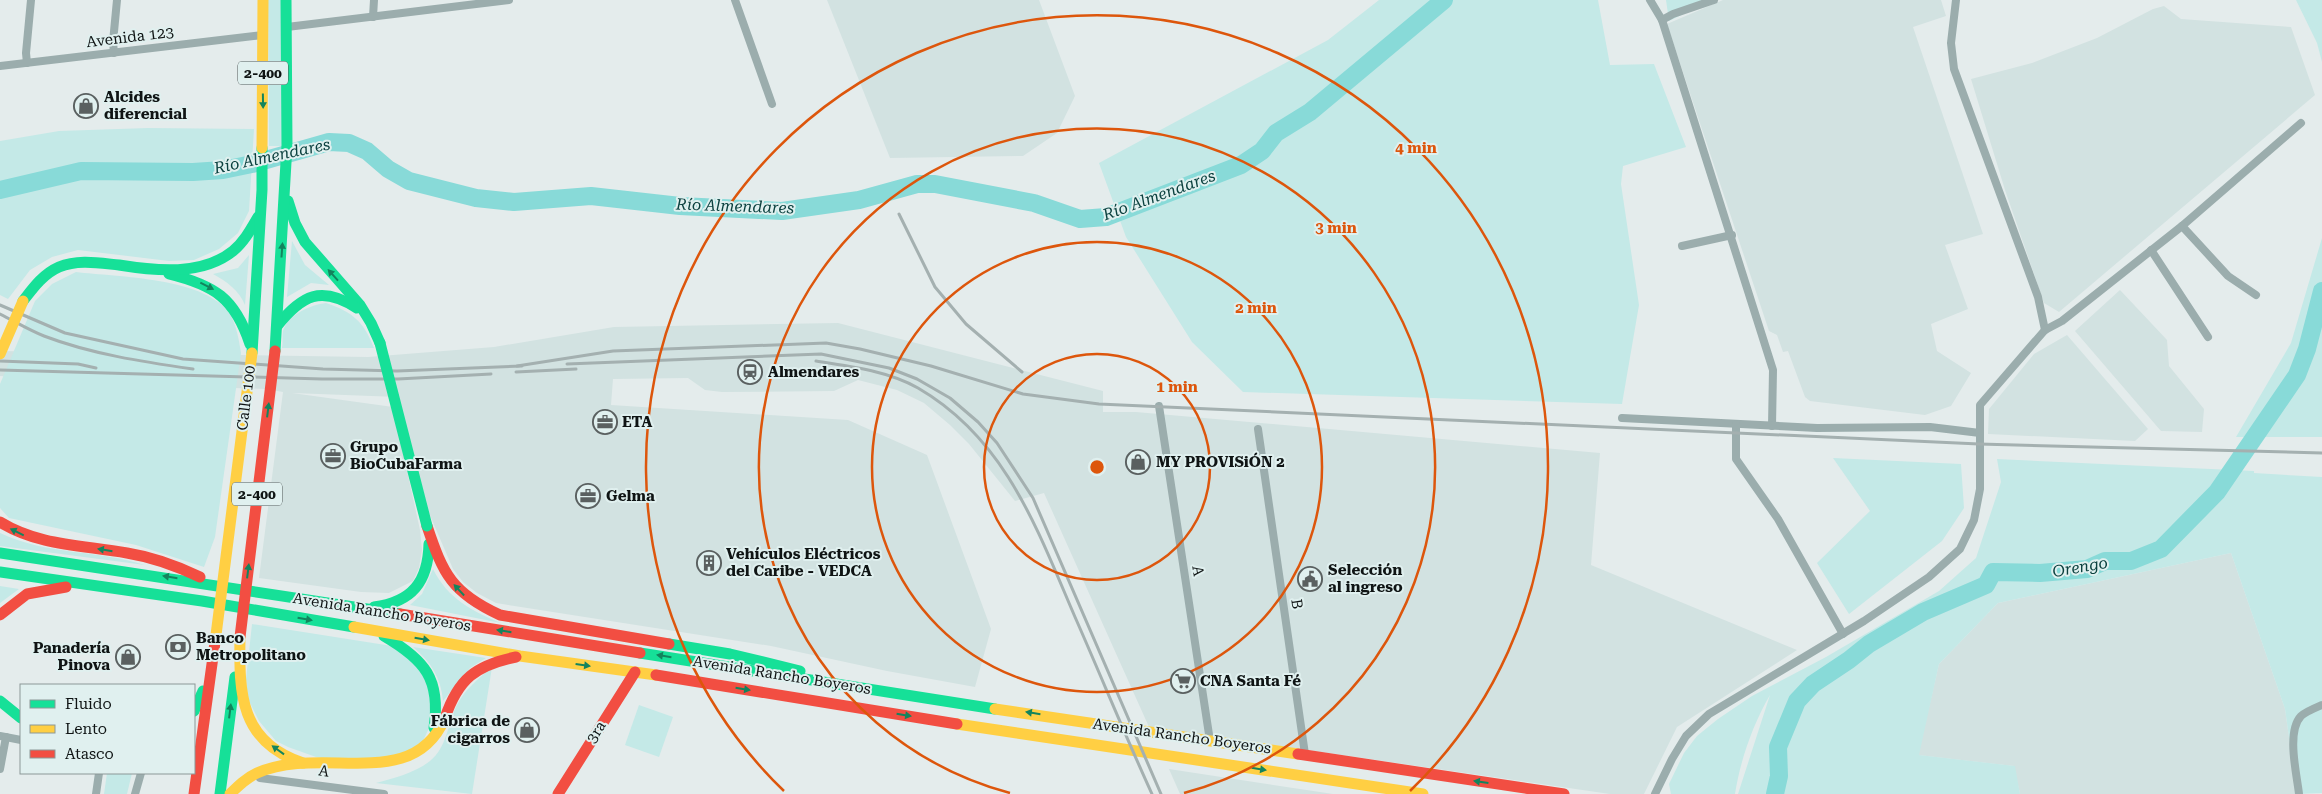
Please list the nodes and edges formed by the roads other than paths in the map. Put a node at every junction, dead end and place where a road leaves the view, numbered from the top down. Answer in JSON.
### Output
{"nodes":[{"id":1,"x":31,"y":0,"type":"edge"},
{"id":2,"x":117,"y":0,"type":"edge"},
{"id":3,"x":263,"y":0,"type":"edge"},
{"id":4,"x":286,"y":0,"type":"edge"},
{"id":5,"x":374,"y":0,"type":"edge"},
{"id":6,"x":508,"y":0,"type":"edge"},
{"id":7,"x":735,"y":0,"type":"edge"},
{"id":8,"x":1650,"y":0,"type":"edge"},
{"id":9,"x":1714,"y":0,"type":"edge"},
{"id":10,"x":1956,"y":0,"type":"edge"},
{"id":11,"x":373,"y":17,"type":"junction"},
{"id":12,"x":1662,"y":20,"type":"junction"},
{"id":13,"x":287,"y":27,"type":"junction"},
{"id":14,"x":263,"y":35,"type":"junction"},
{"id":15,"x":114,"y":53,"type":"junction"},
{"id":16,"x":27,"y":63,"type":"junction"},
{"id":17,"x":0,"y":66,"type":"edge"},
{"id":18,"x":772,"y":104,"type":"dead end"},
{"id":19,"x":2301,"y":123,"type":"dead end"},
{"id":20,"x":286,"y":186,"type":"junction"},
{"id":21,"x":261,"y":209,"type":"junction"},
{"id":22,"x":2182,"y":226,"type":"junction"},
{"id":23,"x":1732,"y":235,"type":"junction"},
{"id":24,"x":1682,"y":246,"type":"dead end"},
{"id":25,"x":2151,"y":250,"type":"junction"},
{"id":26,"x":144,"y":268,"type":"junction"},
{"id":27,"x":2256,"y":295,"type":"dead end"},
{"id":28,"x":277,"y":327,"type":"junction"},
{"id":29,"x":2045,"y":330,"type":"junction"},
{"id":30,"x":2208,"y":337,"type":"dead end"},
{"id":31,"x":380,"y":343,"type":"junction"},
{"id":32,"x":252,"y":353,"type":"junction"},
{"id":33,"x":0,"y":354,"type":"edge"},
{"id":34,"x":1159,"y":406,"type":"dead end"},
{"id":35,"x":1622,"y":418,"type":"dead end"},
{"id":36,"x":1736,"y":424,"type":"junction"},
{"id":37,"x":1772,"y":426,"type":"junction"},
{"id":38,"x":1258,"y":428,"type":"dead end"},
{"id":39,"x":1980,"y":433,"type":"junction"},
{"id":40,"x":0,"y":522,"type":"edge"},
{"id":41,"x":427,"y":526,"type":"junction"},
{"id":42,"x":0,"y":553,"type":"edge"},
{"id":43,"x":0,"y":572,"type":"edge"},
{"id":44,"x":81,"y":585,"type":"junction"},
{"id":45,"x":218,"y":585,"type":"junction"},
{"id":46,"x":337,"y":605,"type":"junction"},
{"id":47,"x":0,"y":615,"type":"edge"},
{"id":48,"x":357,"y":628,"type":"junction"},
{"id":49,"x":216,"y":634,"type":"junction"},
{"id":50,"x":1843,"y":634,"type":"junction"},
{"id":51,"x":240,"y":637,"type":"junction"},
{"id":52,"x":520,"y":656,"type":"junction"},
{"id":53,"x":635,"y":672,"type":"junction"},
{"id":54,"x":849,"y":687,"type":"junction"},
{"id":55,"x":0,"y":701,"type":"edge"},
{"id":56,"x":2322,"y":705,"type":"edge"},
{"id":57,"x":195,"y":709,"type":"edge"},
{"id":58,"x":20,"y":717,"type":"edge"},
{"id":59,"x":3,"y":737,"type":"edge"},
{"id":60,"x":20,"y":740,"type":"edge"},
{"id":61,"x":1210,"y":741,"type":"junction"},
{"id":62,"x":1305,"y":754,"type":"junction"},
{"id":63,"x":420,"y":757,"type":"junction"},
{"id":64,"x":323,"y":768,"type":"junction"},
{"id":65,"x":0,"y":769,"type":"edge"},
{"id":66,"x":99,"y":774,"type":"edge"},
{"id":67,"x":141,"y":774,"type":"edge"},
{"id":68,"x":260,"y":778,"type":"dead end"},
{"id":69,"x":351,"y":791,"type":"edge"},
{"id":70,"x":96,"y":794,"type":"edge"},
{"id":71,"x":135,"y":794,"type":"edge"},
{"id":72,"x":194,"y":794,"type":"edge"},
{"id":73,"x":220,"y":794,"type":"edge"},
{"id":74,"x":230,"y":794,"type":"edge"},
{"id":75,"x":384,"y":794,"type":"edge"},
{"id":76,"x":558,"y":794,"type":"edge"},
{"id":77,"x":1423,"y":794,"type":"edge"},
{"id":78,"x":1564,"y":794,"type":"edge"},
{"id":79,"x":1655,"y":794,"type":"edge"},
{"id":80,"x":2299,"y":794,"type":"edge"}],
"edges":[{"from":1,"to":16,"type":"street"},
{"from":2,"to":15,"type":"street"},
{"from":3,"to":14,"type":"main road","name":"Calle 100","number":"2-400"},
{"from":4,"to":13,"type":"main road","name":"Calle 100","number":"2-400"},
{"from":5,"to":11,"type":"street"},
{"from":6,"to":11,"type":"street"},
{"from":7,"to":18,"type":"street"},
{"from":8,"to":12,"type":"street"},
{"from":9,"to":12,"type":"street"},
{"from":10,"to":29,"type":"street"},
{"from":11,"to":13,"type":"street"},
{"from":12,"to":23,"type":"street"},
{"from":13,"to":20,"type":"main road","name":"Calle 100","number":"2-400"},
{"from":14,"to":15,"type":"street","name":"Avenida 123"},
{"from":14,"to":21,"type":"main road","name":"Calle 100","number":"2-400","one_way":true},
{"from":15,"to":16,"type":"street","name":"Avenida 123"},
{"from":16,"to":17,"type":"street","name":"Avenida 123"},
{"from":19,"to":22,"type":"street"},
{"from":28,"to":20,"type":"main road","name":"Calle 100","number":"2-400","one_way":true},
{"from":31,"to":20,"type":"main road","one_way":true},
{"from":21,"to":26,"type":"main road"},
{"from":21,"to":32,"type":"main road","name":"Calle 100","number":"2-400"},
{"from":22,"to":25,"type":"street"},
{"from":22,"to":27,"type":"street"},
{"from":23,"to":24,"type":"street"},
{"from":23,"to":37,"type":"street"},
{"from":25,"to":29,"type":"street"},
{"from":25,"to":30,"type":"street"},
{"from":26,"to":32,"type":"main road","one_way":true},
{"from":26,"to":33,"type":"main road","bridge":true},
{"from":28,"to":31,"type":"main road"},
{"from":51,"to":28,"type":"main road","name":"Calle 100","number":"2-400","one_way":true,"bridge":true},
{"from":29,"to":39,"type":"street"},
{"from":31,"to":41,"type":"main road","bridge":true},
{"from":32,"to":49,"type":"main road","name":"Calle 100","number":"2-400","bridge":true},
{"from":34,"to":61,"type":"street","name":"A"},
{"from":35,"to":36,"type":"street"},
{"from":36,"to":37,"type":"street"},
{"from":36,"to":50,"type":"street"},
{"from":37,"to":39,"type":"street"},
{"from":38,"to":62,"type":"street","name":"B"},
{"from":39,"to":50,"type":"street"},
{"from":45,"to":40,"type":"main road","one_way":true},
{"from":41,"to":46,"type":"main road"},
{"from":54,"to":41,"type":"main road","one_way":true},
{"from":45,"to":42,"type":"main road","name":"Avenida Rancho Boyeros","one_way":true},
{"from":43,"to":44,"type":"main road","name":"Avenida Rancho Boyeros"},
{"from":44,"to":47,"type":"main road"},
{"from":44,"to":48,"type":"main road","name":"Avenida Rancho Boyeros","one_way":true},
{"from":45,"to":46,"type":"main road","name":"Avenida Rancho Boyeros"},
{"from":54,"to":46,"type":"main road","name":"Avenida Rancho Boyeros","one_way":true},
{"from":48,"to":52,"type":"main road","name":"Avenida Rancho Boyeros","one_way":true},
{"from":48,"to":63,"type":"main road"},
{"from":49,"to":57,"type":"main road"},
{"from":49,"to":72,"type":"main road","name":"Calle 100","number":"2-400"},
{"from":50,"to":79,"type":"street"},
{"from":64,"to":51,"type":"main road","one_way":true},
{"from":73,"to":51,"type":"main road","name":"Calle 100","number":"2-400","one_way":true},
{"from":52,"to":53,"type":"main road","name":"Avenida Rancho Boyeros","one_way":true},
{"from":52,"to":63,"type":"main road"},
{"from":53,"to":76,"type":"main road","name":"3ra"},
{"from":53,"to":77,"type":"main road","name":"Avenida Rancho Boyeros","one_way":true},
{"from":61,"to":54,"type":"main road","name":"Avenida Rancho Boyeros","one_way":true},
{"from":55,"to":58,"type":"main road"},
{"from":56,"to":80,"type":"street"},
{"from":59,"to":60,"type":"street"},
{"from":59,"to":65,"type":"street"},
{"from":61,"to":62,"type":"main road","name":"Avenida Rancho Boyeros"},
{"from":78,"to":62,"type":"main road","name":"Avenida Rancho Boyeros","one_way":true},
{"from":63,"to":64,"type":"main road"},
{"from":64,"to":74,"type":"main road"},
{"from":66,"to":70,"type":"street"},
{"from":67,"to":71,"type":"street"},
{"from":68,"to":69,"type":"street","name":"A"},
{"from":69,"to":75,"type":"street","name":"A"}]}
